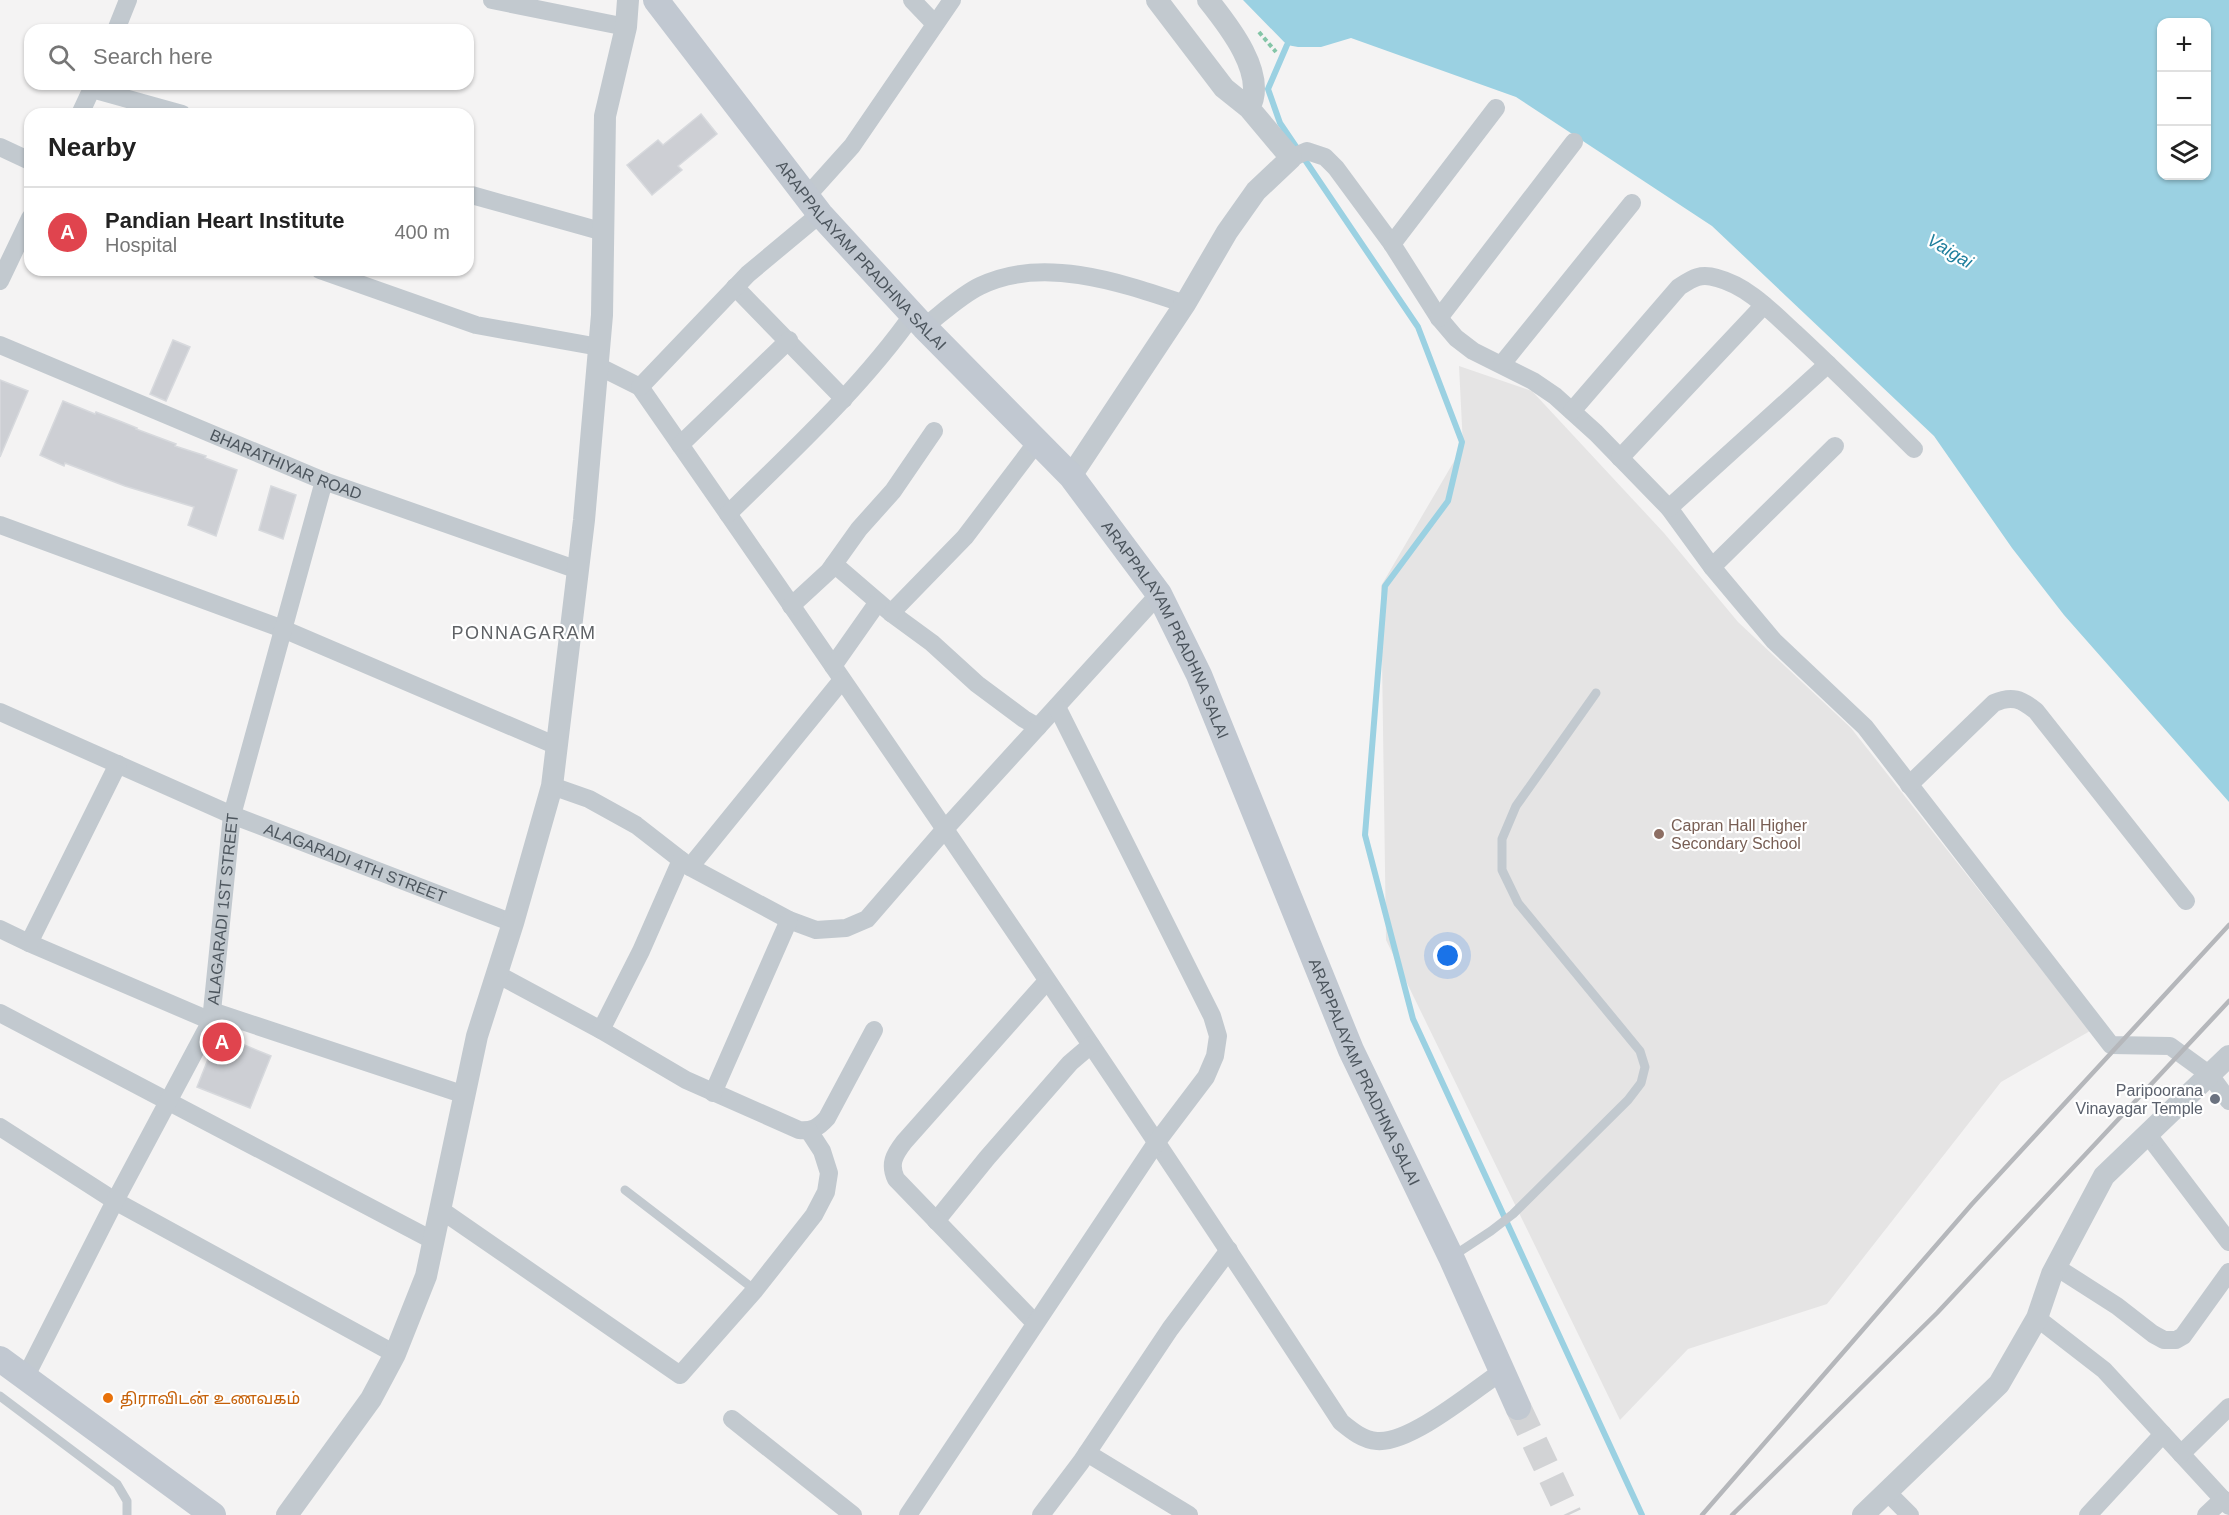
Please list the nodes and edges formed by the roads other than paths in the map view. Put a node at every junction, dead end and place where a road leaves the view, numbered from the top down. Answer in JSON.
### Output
{"nodes":[{"id":1,"x":128,"y":0,"type":"edge"},
{"id":2,"x":492,"y":0,"type":"edge"},
{"id":3,"x":628,"y":0,"type":"edge"},
{"id":4,"x":656,"y":0,"type":"edge"},
{"id":5,"x":912,"y":0,"type":"edge"},
{"id":6,"x":952,"y":0,"type":"edge"},
{"id":7,"x":1157,"y":0,"type":"edge"},
{"id":8,"x":1208,"y":0,"type":"edge"},
{"id":9,"x":118,"y":24,"type":"edge"},
{"id":10,"x":935,"y":24,"type":"junction"},
{"id":11,"x":626,"y":27,"type":"junction"},
{"id":12,"x":91,"y":90,"type":"edge"},
{"id":13,"x":106,"y":90,"type":"edge"},
{"id":14,"x":83,"y":108,"type":"edge"},
{"id":15,"x":163,"y":108,"type":"edge"},
{"id":16,"x":1249,"y":108,"type":"junction"},
{"id":17,"x":1496,"y":108,"type":"dead end"},
{"id":18,"x":1574,"y":142,"type":"dead end"},
{"id":19,"x":0,"y":147,"type":"edge"},
{"id":20,"x":1298,"y":155,"type":"junction"},
{"id":21,"x":24,"y":158,"type":"edge"},
{"id":22,"x":474,"y":196,"type":"edge"},
{"id":23,"x":1632,"y":203,"type":"dead end"},
{"id":24,"x":814,"y":205,"type":"junction"},
{"id":25,"x":24,"y":231,"type":"edge"},
{"id":26,"x":603,"y":232,"type":"junction"},
{"id":27,"x":1392,"y":244,"type":"junction"},
{"id":28,"x":337,"y":276,"type":"edge"},
{"id":29,"x":0,"y":281,"type":"edge"},
{"id":30,"x":735,"y":287,"type":"junction"},
{"id":31,"x":1185,"y":304,"type":"junction"},
{"id":32,"x":1764,"y":305,"type":"junction"},
{"id":33,"x":1439,"y":318,"type":"junction"},
{"id":34,"x":919,"y":320,"type":"junction"},
{"id":35,"x":789,"y":340,"type":"junction"},
{"id":36,"x":0,"y":345,"type":"edge"},
{"id":37,"x":599,"y":357,"type":"junction"},
{"id":38,"x":1502,"y":364,"type":"junction"},
{"id":39,"x":1828,"y":364,"type":"junction"},
{"id":40,"x":640,"y":387,"type":"junction"},
{"id":41,"x":844,"y":399,"type":"junction"},
{"id":42,"x":1572,"y":411,"type":"junction"},
{"id":43,"x":934,"y":431,"type":"dead end"},
{"id":44,"x":1037,"y":442,"type":"junction"},
{"id":45,"x":680,"y":446,"type":"junction"},
{"id":46,"x":1835,"y":446,"type":"dead end"},
{"id":47,"x":1914,"y":449,"type":"dead end"},
{"id":48,"x":1620,"y":458,"type":"junction"},
{"id":49,"x":1071,"y":476,"type":"junction"},
{"id":50,"x":324,"y":481,"type":"junction"},
{"id":51,"x":1669,"y":508,"type":"junction"},
{"id":52,"x":728,"y":514,"type":"junction"},
{"id":53,"x":0,"y":525,"type":"edge"},
{"id":54,"x":834,"y":564,"type":"junction"},
{"id":55,"x":1712,"y":567,"type":"junction"},
{"id":56,"x":578,"y":570,"type":"junction"},
{"id":57,"x":1160,"y":594,"type":"junction"},
{"id":58,"x":791,"y":606,"type":"junction"},
{"id":59,"x":885,"y":608,"type":"junction"},
{"id":60,"x":283,"y":630,"type":"junction"},
{"id":61,"x":837,"y":673,"type":"junction"},
{"id":62,"x":1596,"y":693,"type":"dead end"},
{"id":63,"x":1057,"y":707,"type":"junction"},
{"id":64,"x":0,"y":712,"type":"edge"},
{"id":65,"x":1038,"y":727,"type":"junction"},
{"id":66,"x":557,"y":746,"type":"junction"},
{"id":67,"x":118,"y":764,"type":"junction"},
{"id":68,"x":1909,"y":785,"type":"junction"},
{"id":69,"x":552,"y":786,"type":"junction"},
{"id":70,"x":232,"y":815,"type":"junction"},
{"id":71,"x":945,"y":829,"type":"junction"},
{"id":72,"x":686,"y":863,"type":"junction"},
{"id":73,"x":2186,"y":902,"type":"dead end"},
{"id":74,"x":789,"y":920,"type":"junction"},
{"id":75,"x":513,"y":923,"type":"junction"},
{"id":76,"x":0,"y":929,"type":"edge"},
{"id":77,"x":28,"y":943,"type":"junction"},
{"id":78,"x":497,"y":974,"type":"junction"},
{"id":79,"x":1047,"y":981,"type":"junction"},
{"id":80,"x":0,"y":1013,"type":"edge"},
{"id":81,"x":212,"y":1016,"type":"junction"},
{"id":82,"x":601,"y":1029,"type":"junction"},
{"id":83,"x":874,"y":1030,"type":"dead end"},
{"id":84,"x":1091,"y":1045,"type":"junction"},
{"id":85,"x":2229,"y":1056,"type":"edge"},
{"id":86,"x":2210,"y":1075,"type":"junction"},
{"id":87,"x":713,"y":1093,"type":"junction"},
{"id":88,"x":465,"y":1095,"type":"junction"},
{"id":89,"x":168,"y":1101,"type":"junction"},
{"id":90,"x":2229,"y":1101,"type":"edge"},
{"id":91,"x":0,"y":1127,"type":"edge"},
{"id":92,"x":809,"y":1131,"type":"junction"},
{"id":93,"x":2148,"y":1135,"type":"junction"},
{"id":94,"x":1156,"y":1143,"type":"junction"},
{"id":95,"x":626,"y":1190,"type":"dead end"},
{"id":96,"x":115,"y":1201,"type":"junction"},
{"id":97,"x":441,"y":1210,"type":"junction"},
{"id":98,"x":936,"y":1221,"type":"junction"},
{"id":99,"x":434,"y":1240,"type":"junction"},
{"id":100,"x":2229,"y":1242,"type":"edge"},
{"id":101,"x":1229,"y":1250,"type":"junction"},
{"id":102,"x":1451,"y":1257,"type":"junction"},
{"id":103,"x":2056,"y":1268,"type":"junction"},
{"id":104,"x":2229,"y":1272,"type":"edge"},
{"id":105,"x":754,"y":1290,"type":"junction"},
{"id":106,"x":2037,"y":1318,"type":"junction"},
{"id":107,"x":1035,"y":1323,"type":"junction"},
{"id":108,"x":395,"y":1354,"type":"junction"},
{"id":109,"x":0,"y":1359,"type":"edge"},
{"id":110,"x":1501,"y":1372,"type":"junction"},
{"id":111,"x":26,"y":1376,"type":"junction"},
{"id":112,"x":0,"y":1396,"type":"edge"},
{"id":113,"x":1518,"y":1407,"type":"tunnel mouth"},
{"id":114,"x":2229,"y":1407,"type":"edge"},
{"id":115,"x":732,"y":1419,"type":"dead end"},
{"id":116,"x":2163,"y":1434,"type":"junction"},
{"id":117,"x":1087,"y":1453,"type":"junction"},
{"id":118,"x":2181,"y":1454,"type":"junction"},
{"id":119,"x":1887,"y":1492,"type":"junction"},
{"id":120,"x":2226,"y":1503,"type":"edge"},
{"id":121,"x":127,"y":1515,"type":"edge"},
{"id":122,"x":213,"y":1515,"type":"edge"},
{"id":123,"x":287,"y":1515,"type":"edge"},
{"id":124,"x":853,"y":1515,"type":"edge"},
{"id":125,"x":908,"y":1515,"type":"edge"},
{"id":126,"x":1041,"y":1515,"type":"edge"},
{"id":127,"x":1189,"y":1515,"type":"edge"},
{"id":128,"x":1863,"y":1515,"type":"edge"},
{"id":129,"x":1910,"y":1515,"type":"edge"},
{"id":130,"x":2088,"y":1515,"type":"edge"},
{"id":131,"x":2206,"y":1515,"type":"edge"}],
"edges":[{"from":1,"to":9,"type":"street"},
{"from":2,"to":11,"type":"street"},
{"from":3,"to":11,"type":"street"},
{"from":4,"to":24,"type":"main road","name":"ARAPPALAYAM PRADHNA SALAI"},
{"from":5,"to":10,"type":"street"},
{"from":6,"to":10,"type":"street"},
{"from":7,"to":16,"type":"street"},
{"from":8,"to":16,"type":"street"},
{"from":10,"to":24,"type":"street"},
{"from":11,"to":26,"type":"street"},
{"from":12,"to":14,"type":"street"},
{"from":13,"to":15,"type":"street"},
{"from":16,"to":20,"type":"street"},
{"from":17,"to":27,"type":"street"},
{"from":18,"to":33,"type":"street"},
{"from":19,"to":21,"type":"street"},
{"from":20,"to":27,"type":"street"},
{"from":20,"to":31,"type":"street"},
{"from":22,"to":26,"type":"street"},
{"from":23,"to":38,"type":"street"},
{"from":24,"to":30,"type":"street"},
{"from":24,"to":34,"type":"main road","name":"ARAPPALAYAM PRADHNA SALAI"},
{"from":25,"to":29,"type":"street"},
{"from":26,"to":37,"type":"street"},
{"from":27,"to":33,"type":"street"},
{"from":28,"to":37,"type":"street"},
{"from":30,"to":35,"type":"street"},
{"from":30,"to":40,"type":"street"},
{"from":31,"to":34,"type":"street"},
{"from":31,"to":49,"type":"street"},
{"from":32,"to":39,"type":"street"},
{"from":32,"to":42,"type":"street"},
{"from":32,"to":48,"type":"street"},
{"from":33,"to":38,"type":"street"},
{"from":34,"to":41,"type":"street"},
{"from":34,"to":44,"type":"main road","name":"ARAPPALAYAM PRADHNA SALAI"},
{"from":35,"to":41,"type":"street"},
{"from":35,"to":45,"type":"street"},
{"from":36,"to":50,"type":"street","name":"BHARATHIYAR ROAD"},
{"from":37,"to":40,"type":"street"},
{"from":37,"to":56,"type":"street"},
{"from":38,"to":42,"type":"street"},
{"from":39,"to":47,"type":"street"},
{"from":39,"to":51,"type":"street"},
{"from":40,"to":45,"type":"street"},
{"from":41,"to":52,"type":"street"},
{"from":42,"to":48,"type":"street"},
{"from":43,"to":54,"type":"street"},
{"from":44,"to":49,"type":"main road","name":"ARAPPALAYAM PRADHNA SALAI"},
{"from":44,"to":59,"type":"street"},
{"from":45,"to":52,"type":"street"},
{"from":46,"to":55,"type":"street"},
{"from":48,"to":51,"type":"street"},
{"from":49,"to":57,"type":"main road","name":"ARAPPALAYAM PRADHNA SALAI"},
{"from":50,"to":56,"type":"street","name":"BHARATHIYAR ROAD"},
{"from":50,"to":60,"type":"street","name":"ALAGARADI 1ST STREET"},
{"from":51,"to":55,"type":"street"},
{"from":52,"to":58,"type":"street"},
{"from":53,"to":60,"type":"street"},
{"from":54,"to":58,"type":"street"},
{"from":54,"to":59,"type":"street"},
{"from":55,"to":68,"type":"street"},
{"from":56,"to":66,"type":"street"},
{"from":57,"to":63,"type":"street"},
{"from":57,"to":102,"type":"main road","name":"ARAPPALAYAM PRADHNA SALAI"},
{"from":58,"to":61,"type":"street"},
{"from":59,"to":61,"type":"street"},
{"from":59,"to":65,"type":"street"},
{"from":60,"to":66,"type":"street"},
{"from":60,"to":70,"type":"street","name":"ALAGARADI 1ST STREET"},
{"from":61,"to":71,"type":"street"},
{"from":61,"to":72,"type":"street"},
{"from":62,"to":102,"type":"lane"},
{"from":63,"to":65,"type":"street"},
{"from":63,"to":94,"type":"street"},
{"from":64,"to":67,"type":"street","name":"ALAGARADI 4TH STREET"},
{"from":65,"to":71,"type":"street"},
{"from":66,"to":69,"type":"street"},
{"from":67,"to":70,"type":"street","name":"ALAGARADI 4TH STREET"},
{"from":67,"to":77,"type":"street"},
{"from":68,"to":73,"type":"street"},
{"from":68,"to":86,"type":"street"},
{"from":69,"to":72,"type":"street"},
{"from":69,"to":75,"type":"street"},
{"from":70,"to":75,"type":"street","name":"ALAGARADI 4TH STREET"},
{"from":70,"to":81,"type":"street","name":"ALAGARADI 1ST STREET"},
{"from":71,"to":74,"type":"street"},
{"from":71,"to":79,"type":"street"},
{"from":72,"to":74,"type":"street"},
{"from":72,"to":82,"type":"street"},
{"from":74,"to":87,"type":"street"},
{"from":75,"to":78,"type":"street"},
{"from":76,"to":77,"type":"street"},
{"from":77,"to":81,"type":"street"},
{"from":78,"to":82,"type":"street"},
{"from":78,"to":88,"type":"street"},
{"from":79,"to":84,"type":"street"},
{"from":79,"to":98,"type":"street"},
{"from":80,"to":89,"type":"street"},
{"from":81,"to":88,"type":"street"},
{"from":81,"to":89,"type":"street","name":"ALAGARADI 1ST STREET"},
{"from":82,"to":87,"type":"street"},
{"from":83,"to":92,"type":"street"},
{"from":84,"to":94,"type":"street"},
{"from":84,"to":98,"type":"street"},
{"from":85,"to":86,"type":"street"},
{"from":86,"to":90,"type":"street"},
{"from":86,"to":93,"type":"street"},
{"from":87,"to":92,"type":"street"},
{"from":88,"to":97,"type":"street"},
{"from":89,"to":96,"type":"street","name":"ALAGARADI 1ST STREET"},
{"from":89,"to":99,"type":"street"},
{"from":91,"to":96,"type":"street"},
{"from":92,"to":105,"type":"street"},
{"from":93,"to":100,"type":"street"},
{"from":93,"to":103,"type":"street"},
{"from":94,"to":101,"type":"street"},
{"from":94,"to":107,"type":"street"},
{"from":95,"to":105,"type":"lane"},
{"from":96,"to":108,"type":"street"},
{"from":96,"to":111,"type":"street","name":"ALAGARADI 1ST STREET"},
{"from":97,"to":99,"type":"street"},
{"from":97,"to":105,"type":"street"},
{"from":98,"to":107,"type":"street"},
{"from":99,"to":108,"type":"street"},
{"from":101,"to":110,"type":"street"},
{"from":101,"to":117,"type":"street"},
{"from":102,"to":110,"type":"main road","name":"ARAPPALAYAM PRADHNA SALAI"},
{"from":103,"to":104,"type":"street"},
{"from":103,"to":106,"type":"street"},
{"from":106,"to":116,"type":"street"},
{"from":106,"to":119,"type":"street"},
{"from":107,"to":125,"type":"street"},
{"from":108,"to":123,"type":"street"},
{"from":109,"to":111,"type":"main road"},
{"from":110,"to":113,"type":"main road","name":"ARAPPALAYAM PRADHNA SALAI"},
{"from":111,"to":122,"type":"main road"},
{"from":112,"to":121,"type":"lane"},
{"from":114,"to":118,"type":"street"},
{"from":115,"to":124,"type":"street"},
{"from":116,"to":118,"type":"street"},
{"from":116,"to":130,"type":"street"},
{"from":117,"to":126,"type":"street"},
{"from":117,"to":127,"type":"street"},
{"from":118,"to":120,"type":"street"},
{"from":119,"to":128,"type":"street"},
{"from":119,"to":129,"type":"street"},
{"from":120,"to":131,"type":"street"}]}
